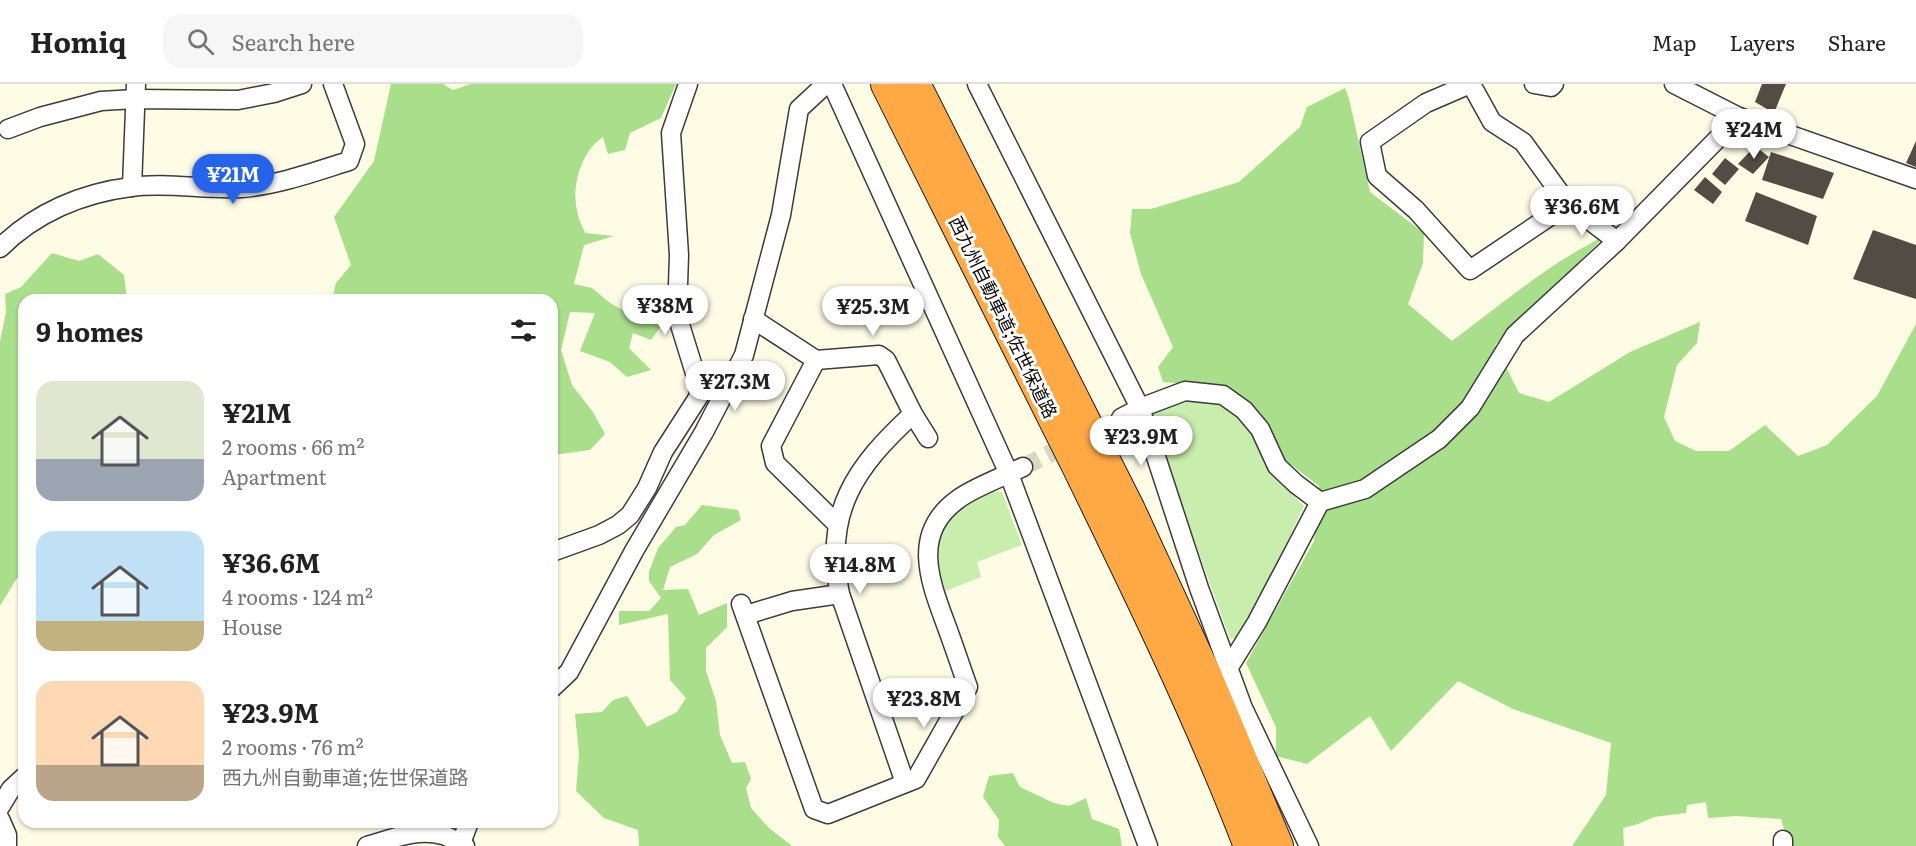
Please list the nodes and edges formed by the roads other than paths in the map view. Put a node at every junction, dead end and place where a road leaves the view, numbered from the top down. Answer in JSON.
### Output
{"nodes":[{"id":1,"x":302,"y":84,"type":"edge"},
{"id":2,"x":333,"y":84,"type":"edge"},
{"id":3,"x":688,"y":84,"type":"edge"},
{"id":4,"x":826,"y":84,"type":"edge"},
{"id":5,"x":832,"y":84,"type":"edge"},
{"id":6,"x":887,"y":84,"type":"edge"},
{"id":7,"x":914,"y":84,"type":"edge"},
{"id":8,"x":977,"y":84,"type":"edge"},
{"id":9,"x":1470,"y":84,"type":"edge"},
{"id":10,"x":1534,"y":84,"type":"edge"},
{"id":11,"x":1554,"y":84,"type":"edge"},
{"id":12,"x":1674,"y":84,"type":"edge"},
{"id":13,"x":136,"y":91,"type":"edge"},
{"id":14,"x":1739,"y":117,"type":"junction"},
{"id":15,"x":3,"y":126,"type":"edge"},
{"id":16,"x":1916,"y":179,"type":"edge"},
{"id":17,"x":132,"y":187,"type":"junction"},
{"id":18,"x":1569,"y":204,"type":"junction"},
{"id":19,"x":1617,"y":242,"type":"junction"},
{"id":20,"x":0,"y":248,"type":"edge"},
{"id":21,"x":753,"y":319,"type":"junction"},
{"id":22,"x":816,"y":360,"type":"junction"},
{"id":23,"x":1140,"y":408,"type":"junction"},
{"id":24,"x":913,"y":414,"type":"junction"},
{"id":25,"x":1120,"y":418,"type":"tunnel mouth"},
{"id":26,"x":928,"y":438,"type":"dead end"},
{"id":27,"x":1016,"y":471,"type":"junction"},
{"id":28,"x":1320,"y":502,"type":"junction"},
{"id":29,"x":837,"y":524,"type":"junction"},
{"id":30,"x":558,"y":550,"type":"edge"},
{"id":31,"x":840,"y":594,"type":"junction"},
{"id":32,"x":1229,"y":667,"type":"junction"},
{"id":33,"x":558,"y":682,"type":"edge"},
{"id":34,"x":18,"y":783,"type":"edge"},
{"id":35,"x":905,"y":783,"type":"junction"},
{"id":36,"x":0,"y":807,"type":"edge"},
{"id":37,"x":0,"y":819,"type":"edge"},
{"id":38,"x":467,"y":828,"type":"edge"},
{"id":39,"x":462,"y":845,"type":"edge"},
{"id":40,"x":7,"y":846,"type":"edge"},
{"id":41,"x":367,"y":846,"type":"edge"},
{"id":42,"x":1148,"y":846,"type":"edge"},
{"id":43,"x":1250,"y":846,"type":"edge"},
{"id":44,"x":1277,"y":846,"type":"edge"},
{"id":45,"x":1309,"y":846,"type":"edge"}],
"edges":[{"from":1,"to":13,"type":"street"},
{"from":2,"to":17,"type":"street"},
{"from":3,"to":30,"type":"street"},
{"from":4,"to":21,"type":"street"},
{"from":5,"to":27,"type":"street"},
{"from":6,"to":43,"type":"highway","name":"西九州自動車道;佐世保道路"},
{"from":7,"to":44,"type":"highway","name":"西九州自動車道;佐世保道路"},
{"from":8,"to":23,"type":"street"},
{"from":9,"to":18,"type":"street"},
{"from":9,"to":18,"type":"street"},
{"from":10,"to":11,"type":"street"},
{"from":12,"to":14,"type":"street"},
{"from":13,"to":15,"type":"street"},
{"from":13,"to":17,"type":"street"},
{"from":14,"to":16,"type":"street"},
{"from":14,"to":19,"type":"street"},
{"from":17,"to":20,"type":"street"},
{"from":18,"to":19,"type":"street"},
{"from":19,"to":28,"type":"street"},
{"from":21,"to":22,"type":"street"},
{"from":21,"to":33,"type":"street"},
{"from":22,"to":24,"type":"street"},
{"from":22,"to":29,"type":"street"},
{"from":23,"to":25,"type":"street"},
{"from":23,"to":28,"type":"street"},
{"from":23,"to":32,"type":"street"},
{"from":24,"to":26,"type":"street"},
{"from":24,"to":29,"type":"street"},
{"from":27,"to":35,"type":"street"},
{"from":27,"to":42,"type":"street"},
{"from":28,"to":32,"type":"street"},
{"from":29,"to":31,"type":"street"},
{"from":31,"to":35,"type":"street"},
{"from":31,"to":35,"type":"street"},
{"from":32,"to":45,"type":"street"},
{"from":34,"to":36,"type":"street"},
{"from":37,"to":40,"type":"street"},
{"from":38,"to":39,"type":"street"},
{"from":39,"to":41,"type":"street"}]}
